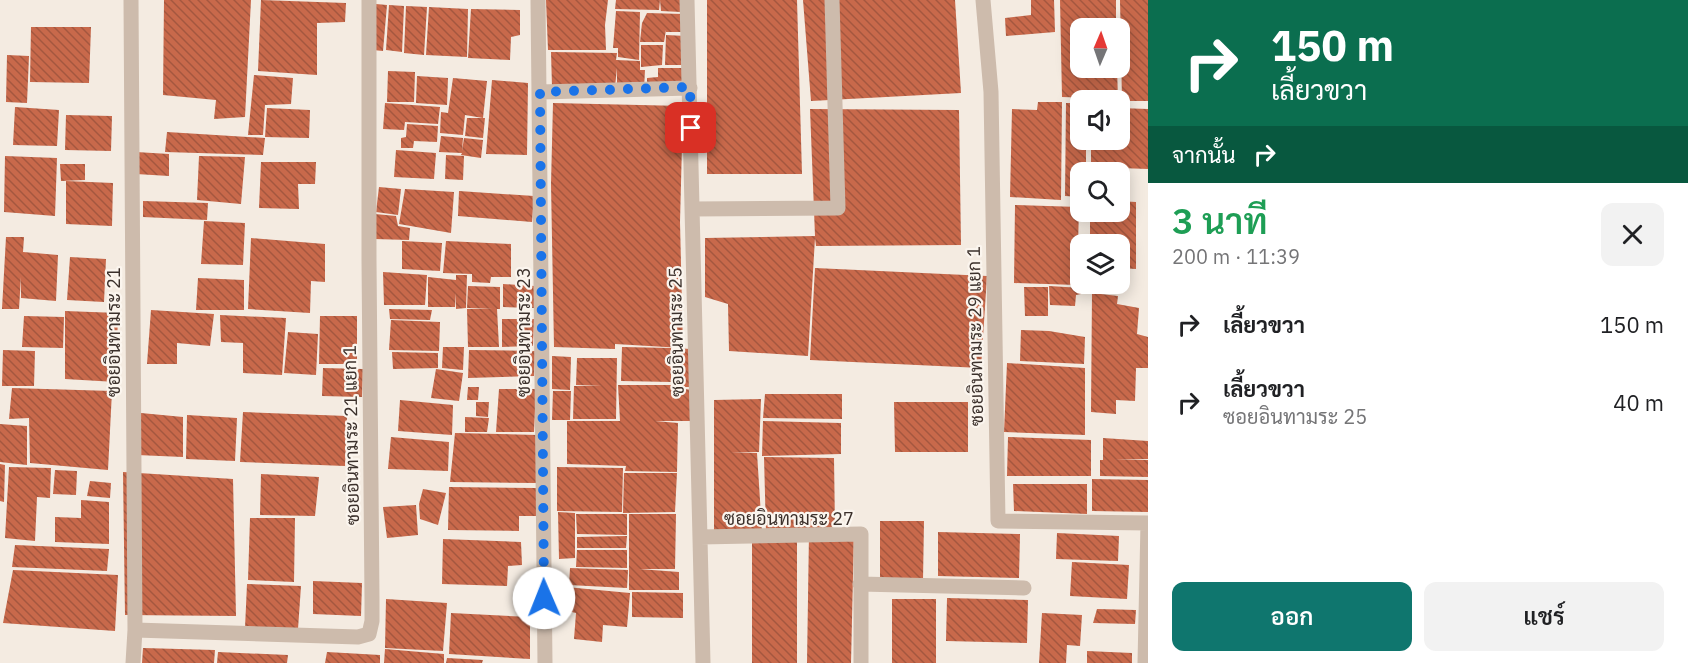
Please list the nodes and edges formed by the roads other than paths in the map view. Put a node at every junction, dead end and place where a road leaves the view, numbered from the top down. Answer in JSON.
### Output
{"nodes":[{"id":1,"x":131,"y":0,"type":"edge"},
{"id":2,"x":369,"y":0,"type":"edge"},
{"id":3,"x":538,"y":0,"type":"edge"},
{"id":4,"x":687,"y":0,"type":"edge"},
{"id":5,"x":832,"y":0,"type":"edge"},
{"id":6,"x":983,"y":0,"type":"edge"},
{"id":7,"x":690,"y":87,"type":"junction"},
{"id":8,"x":540,"y":92,"type":"junction"},
{"id":9,"x":693,"y":209,"type":"junction"},
{"id":10,"x":1148,"y":523,"type":"edge"},
{"id":11,"x":700,"y":537,"type":"junction"},
{"id":12,"x":860,"y":584,"type":"junction"},
{"id":13,"x":1024,"y":588,"type":"dead end"},
{"id":14,"x":135,"y":630,"type":"junction"},
{"id":15,"x":133,"y":663,"type":"edge"},
{"id":16,"x":545,"y":663,"type":"edge"},
{"id":17,"x":703,"y":663,"type":"edge"},
{"id":18,"x":861,"y":663,"type":"edge"},
{"id":19,"x":1145,"y":663,"type":"edge"}],
"edges":[{"from":1,"to":14,"type":"street","name":"ซอยอินทามระ 21"},
{"from":2,"to":14,"type":"street","name":"ซอยอินทามระ 21 แยก 1"},
{"from":3,"to":8,"type":"street","name":"ซอยอินทามระ 23"},
{"from":4,"to":7,"type":"street","name":"ซอยอินทามระ 25"},
{"from":5,"to":9,"type":"street"},
{"from":6,"to":10,"type":"street","name":"ซอยอินทามระ 29 แยก 1"},
{"from":7,"to":8,"type":"street"},
{"from":7,"to":9,"type":"street","name":"ซอยอินทามระ 25"},
{"from":8,"to":16,"type":"street","name":"ซอยอินทามระ 23"},
{"from":9,"to":11,"type":"street","name":"ซอยอินทามระ 25"},
{"from":10,"to":19,"type":"street"},
{"from":11,"to":12,"type":"street","name":"ซอยอินทามระ 27"},
{"from":11,"to":17,"type":"street","name":"ซอยอินทามระ 25"},
{"from":12,"to":13,"type":"street"},
{"from":12,"to":18,"type":"street","name":"ซอยอินทามระ 27"},
{"from":14,"to":15,"type":"street","name":"ซอยอินทามระ 21"}]}
